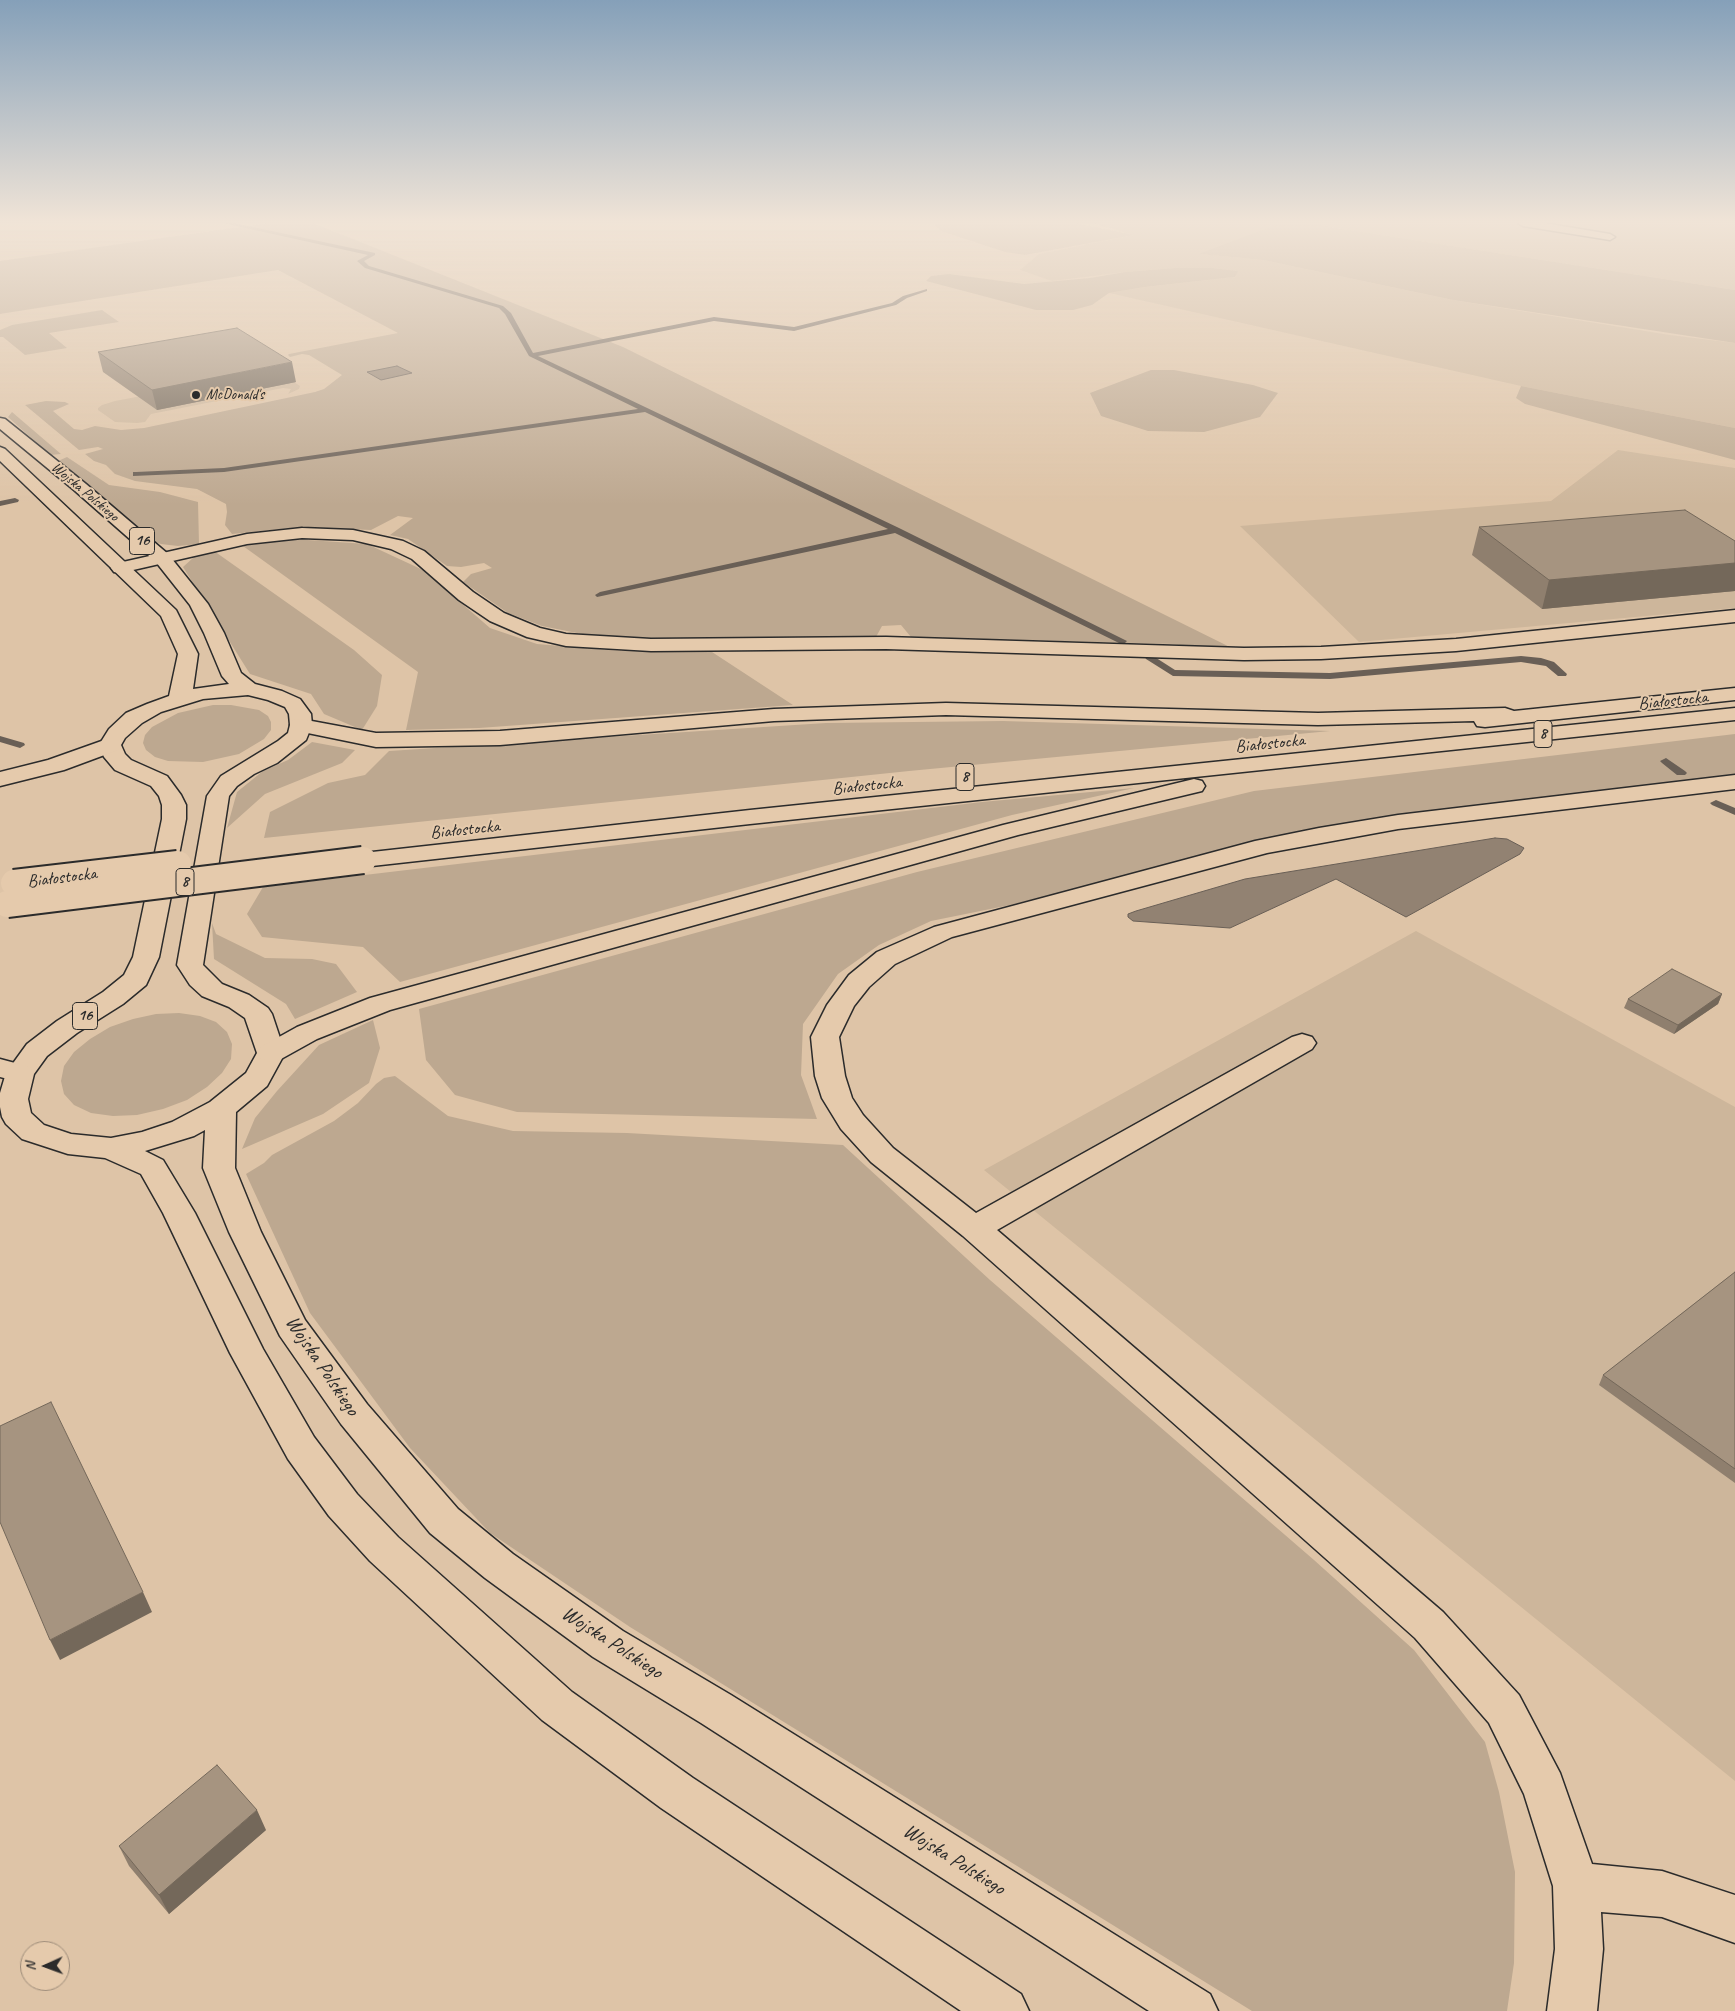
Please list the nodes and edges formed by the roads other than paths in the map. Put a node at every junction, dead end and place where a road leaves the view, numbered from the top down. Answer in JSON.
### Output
{"nodes":[{"id":1,"x":0,"y":422,"type":"edge"},
{"id":2,"x":0,"y":452,"type":"edge"},
{"id":3,"x":162,"y":558,"type":"junction"},
{"id":4,"x":120,"y":568,"type":"junction"},
{"id":5,"x":1735,"y":616,"type":"edge"},
{"id":6,"x":248,"y":689,"type":"junction"},
{"id":7,"x":1735,"y":694,"type":"edge"},
{"id":8,"x":178,"y":700,"type":"junction"},
{"id":9,"x":1564,"y":712,"type":"junction"},
{"id":10,"x":1735,"y":714,"type":"edge"},
{"id":11,"x":302,"y":725,"type":"junction"},
{"id":12,"x":110,"y":745,"type":"junction"},
{"id":13,"x":1350,"y":755,"type":"junction"},
{"id":14,"x":0,"y":779,"type":"edge"},
{"id":15,"x":1735,"y":782,"type":"edge"},
{"id":16,"x":364,"y":851,"type":"junction"},
{"id":17,"x":5,"y":894,"type":"edge"},
{"id":18,"x":1302,"y":1043,"type":"dead end"},
{"id":19,"x":271,"y":1053,"type":"junction"},
{"id":20,"x":10,"y":1070,"type":"edge"},
{"id":21,"x":221,"y":1109,"type":"junction"},
{"id":22,"x":111,"y":1148,"type":"junction"},
{"id":23,"x":974,"y":1228,"type":"junction"},
{"id":24,"x":1576,"y":1886,"type":"junction"},
{"id":25,"x":1735,"y":1919,"type":"edge"},
{"id":26,"x":1004,"y":2011,"type":"edge"},
{"id":27,"x":1193,"y":2011,"type":"edge"},
{"id":28,"x":1572,"y":2011,"type":"edge"}],
"edges":[{"from":1,"to":3,"type":"main road","name":"Wojska Polskiego","number":"16"},
{"from":2,"to":4,"type":"main road","name":"Wojska Polskiego","number":"16"},
{"from":3,"to":4,"type":"main road"},
{"from":3,"to":5,"type":"main road"},
{"from":3,"to":6,"type":"main road","name":"Wojska Polskiego","number":"16"},
{"from":4,"to":8,"type":"main road","name":"Wojska Polskiego","number":"16"},
{"from":6,"to":8,"type":"main road"},
{"from":6,"to":11,"type":"main road"},
{"from":7,"to":9,"type":"main road","name":"Białostocka","number":"8"},
{"from":8,"to":12,"type":"main road"},
{"from":9,"to":11,"type":"main road"},
{"from":9,"to":16,"type":"main road","name":"Białostocka","number":"8"},
{"from":10,"to":13,"type":"main road","name":"Białostocka","number":"8"},
{"from":11,"to":19,"type":"main road"},
{"from":12,"to":14,"type":"main road"},
{"from":12,"to":20,"type":"main road","number":"16"},
{"from":13,"to":16,"type":"main road","name":"Białostocka","number":"8"},
{"from":13,"to":19,"type":"main road"},
{"from":15,"to":23,"type":"main road"},
{"from":16,"to":17,"type":"main road","name":"Białostocka","number":"8","bridge":true},
{"from":18,"to":23,"type":"main road"},
{"from":19,"to":21,"type":"main road","number":"16"},
{"from":20,"to":22,"type":"main road","number":"16"},
{"from":21,"to":22,"type":"main road","number":"16"},
{"from":21,"to":27,"type":"main road","name":"Wojska Polskiego"},
{"from":22,"to":26,"type":"main road"},
{"from":23,"to":24,"type":"main road"},
{"from":24,"to":25,"type":"main road"},
{"from":24,"to":28,"type":"main road"}]}
